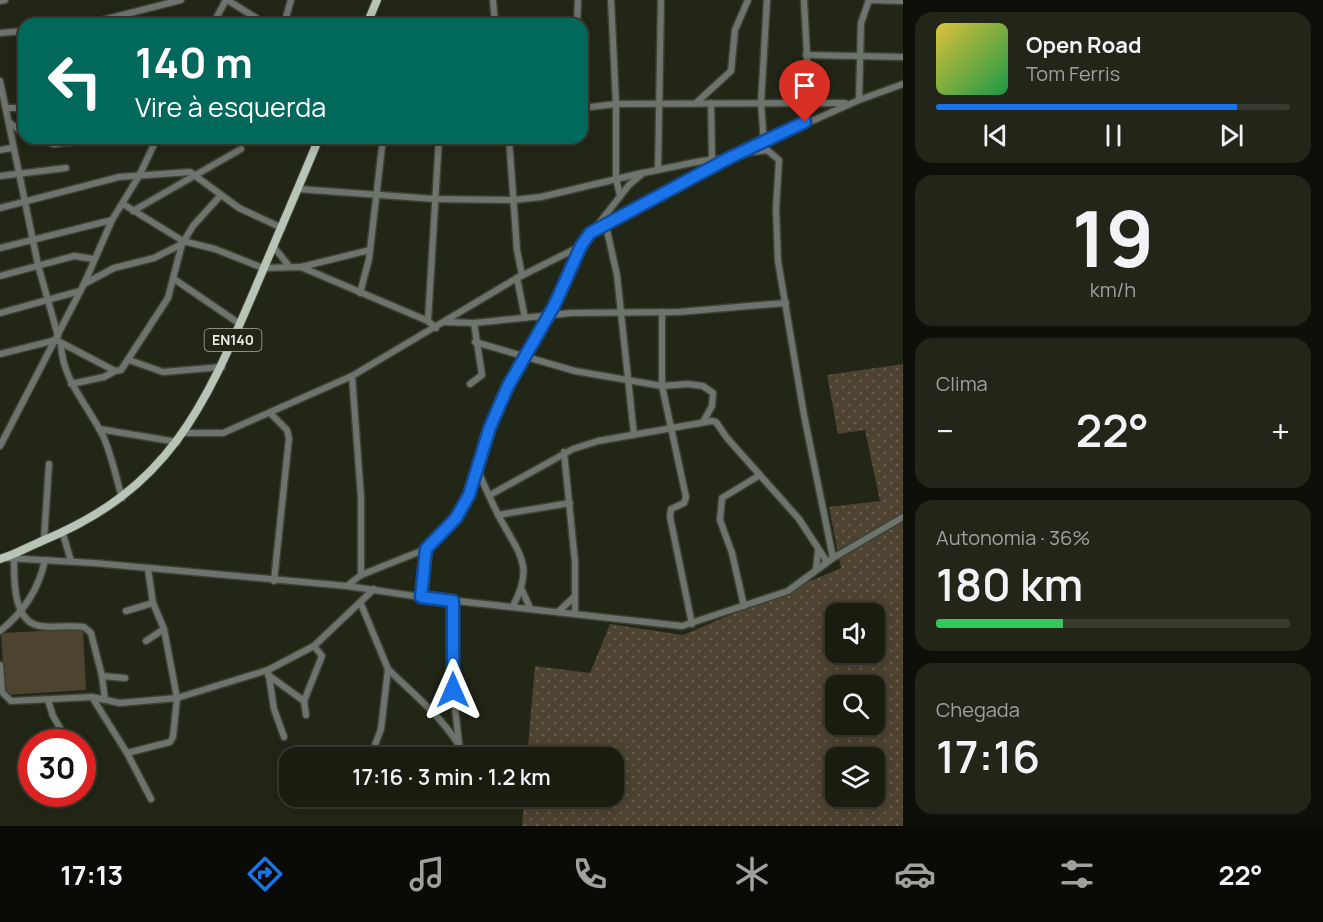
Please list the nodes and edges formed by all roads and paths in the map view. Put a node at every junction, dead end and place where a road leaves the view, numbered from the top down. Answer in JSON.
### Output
{"nodes":[{"id":1,"x":5,"y":0,"type":"edge"},
{"id":2,"x":156,"y":0,"type":"edge"},
{"id":3,"x":182,"y":0,"type":"edge"},
{"id":4,"x":226,"y":0,"type":"edge"},
{"id":5,"x":291,"y":0,"type":"edge"},
{"id":6,"x":377,"y":0,"type":"edge"},
{"id":7,"x":493,"y":0,"type":"edge"},
{"id":8,"x":578,"y":0,"type":"edge"},
{"id":9,"x":611,"y":0,"type":"edge"},
{"id":10,"x":661,"y":0,"type":"edge"},
{"id":11,"x":748,"y":0,"type":"edge"},
{"id":12,"x":767,"y":0,"type":"edge"},
{"id":13,"x":804,"y":0,"type":"edge"},
{"id":14,"x":870,"y":0,"type":"edge"},
{"id":15,"x":0,"y":1,"type":"edge"},
{"id":16,"x":903,"y":1,"type":"edge"},
{"id":17,"x":166,"y":2,"type":"junction"},
{"id":18,"x":113,"y":18,"type":"edge"},
{"id":19,"x":216,"y":18,"type":"edge"},
{"id":20,"x":256,"y":18,"type":"edge"},
{"id":21,"x":286,"y":18,"type":"edge"},
{"id":22,"x":370,"y":18,"type":"edge"},
{"id":23,"x":494,"y":18,"type":"edge"},
{"id":24,"x":577,"y":18,"type":"edge"},
{"id":25,"x":18,"y":32,"type":"edge"},
{"id":26,"x":0,"y":33,"type":"edge"},
{"id":27,"x":806,"y":55,"type":"junction"},
{"id":28,"x":860,"y":56,"type":"junction"},
{"id":29,"x":903,"y":57,"type":"edge"},
{"id":30,"x":0,"y":81,"type":"edge"},
{"id":31,"x":903,"y":84,"type":"edge"},
{"id":32,"x":859,"y":100,"type":"junction"},
{"id":33,"x":695,"y":103,"type":"junction"},
{"id":34,"x":711,"y":103,"type":"junction"},
{"id":35,"x":761,"y":103,"type":"junction"},
{"id":36,"x":850,"y":103,"type":"junction"},
{"id":37,"x":616,"y":104,"type":"junction"},
{"id":38,"x":660,"y":104,"type":"junction"},
{"id":39,"x":808,"y":104,"type":"junction"},
{"id":40,"x":588,"y":107,"type":"edge"},
{"id":41,"x":18,"y":109,"type":"edge"},
{"id":42,"x":7,"y":111,"type":"junction"},
{"id":43,"x":0,"y":115,"type":"edge"},
{"id":44,"x":9,"y":122,"type":"junction"},
{"id":45,"x":805,"y":122,"type":"junction"},
{"id":46,"x":18,"y":129,"type":"edge"},
{"id":47,"x":763,"y":142,"type":"junction"},
{"id":48,"x":154,"y":144,"type":"edge"},
{"id":49,"x":317,"y":144,"type":"edge"},
{"id":50,"x":383,"y":144,"type":"edge"},
{"id":51,"x":438,"y":144,"type":"edge"},
{"id":52,"x":509,"y":144,"type":"edge"},
{"id":53,"x":12,"y":148,"type":"junction"},
{"id":54,"x":241,"y":149,"type":"dead end"},
{"id":55,"x":0,"y":150,"type":"edge"},
{"id":56,"x":766,"y":150,"type":"junction"},
{"id":57,"x":741,"y":153,"type":"junction"},
{"id":58,"x":729,"y":158,"type":"junction"},
{"id":59,"x":712,"y":160,"type":"junction"},
{"id":60,"x":66,"y":168,"type":"dead end"},
{"id":61,"x":658,"y":170,"type":"junction"},
{"id":62,"x":643,"y":173,"type":"junction"},
{"id":63,"x":18,"y":174,"type":"junction"},
{"id":64,"x":196,"y":175,"type":"junction"},
{"id":65,"x":0,"y":176,"type":"edge"},
{"id":66,"x":139,"y":176,"type":"junction"},
{"id":67,"x":616,"y":178,"type":"junction"},
{"id":68,"x":298,"y":189,"type":"junction"},
{"id":69,"x":378,"y":195,"type":"junction"},
{"id":70,"x":220,"y":196,"type":"junction"},
{"id":71,"x":620,"y":196,"type":"junction"},
{"id":72,"x":435,"y":199,"type":"junction"},
{"id":73,"x":514,"y":200,"type":"junction"},
{"id":74,"x":24,"y":203,"type":"junction"},
{"id":75,"x":123,"y":204,"type":"junction"},
{"id":76,"x":0,"y":208,"type":"edge"},
{"id":77,"x":133,"y":211,"type":"junction"},
{"id":78,"x":112,"y":220,"type":"junction"},
{"id":79,"x":606,"y":226,"type":"junction"},
{"id":80,"x":282,"y":228,"type":"junction"},
{"id":81,"x":590,"y":233,"type":"junction"},
{"id":82,"x":32,"y":240,"type":"junction"},
{"id":83,"x":183,"y":242,"type":"junction"},
{"id":84,"x":273,"y":246,"type":"junction"},
{"id":85,"x":581,"y":246,"type":"junction"},
{"id":86,"x":0,"y":248,"type":"edge"},
{"id":87,"x":370,"y":250,"type":"junction"},
{"id":88,"x":94,"y":259,"type":"junction"},
{"id":89,"x":38,"y":265,"type":"junction"},
{"id":90,"x":289,"y":266,"type":"junction"},
{"id":91,"x":301,"y":267,"type":"junction"},
{"id":92,"x":263,"y":268,"type":"junction"},
{"id":93,"x":0,"y":276,"type":"edge"},
{"id":94,"x":519,"y":277,"type":"junction"},
{"id":95,"x":174,"y":279,"type":"junction"},
{"id":96,"x":82,"y":287,"type":"junction"},
{"id":97,"x":360,"y":293,"type":"junction"},
{"id":98,"x":784,"y":294,"type":"junction"},
{"id":99,"x":46,"y":300,"type":"junction"},
{"id":100,"x":776,"y":302,"type":"junction"},
{"id":101,"x":786,"y":303,"type":"junction"},
{"id":102,"x":662,"y":312,"type":"junction"},
{"id":103,"x":0,"y":313,"type":"edge"},
{"id":104,"x":621,"y":314,"type":"junction"},
{"id":105,"x":548,"y":315,"type":"junction"},
{"id":106,"x":525,"y":318,"type":"junction"},
{"id":107,"x":428,"y":321,"type":"junction"},
{"id":108,"x":444,"y":322,"type":"junction"},
{"id":109,"x":474,"y":323,"type":"junction"},
{"id":110,"x":240,"y":324,"type":"junction"},
{"id":111,"x":436,"y":328,"type":"junction"},
{"id":112,"x":58,"y":340,"type":"junction"},
{"id":113,"x":478,"y":346,"type":"junction"},
{"id":114,"x":0,"y":354,"type":"edge"},
{"id":115,"x":524,"y":356,"type":"junction"},
{"id":116,"x":129,"y":360,"type":"junction"},
{"id":117,"x":222,"y":367,"type":"junction"},
{"id":118,"x":115,"y":371,"type":"junction"},
{"id":119,"x":352,"y":376,"type":"junction"},
{"id":120,"x":628,"y":381,"type":"junction"},
{"id":121,"x":71,"y":384,"type":"junction"},
{"id":122,"x":470,"y":384,"type":"dead end"},
{"id":123,"x":662,"y":386,"type":"junction"},
{"id":124,"x":270,"y":413,"type":"junction"},
{"id":125,"x":703,"y":422,"type":"junction"},
{"id":126,"x":669,"y":427,"type":"junction"},
{"id":127,"x":99,"y":429,"type":"junction"},
{"id":128,"x":184,"y":433,"type":"junction"},
{"id":129,"x":634,"y":435,"type":"junction"},
{"id":130,"x":177,"y":442,"type":"junction"},
{"id":131,"x":0,"y":446,"type":"edge"},
{"id":132,"x":565,"y":455,"type":"junction"},
{"id":133,"x":49,"y":464,"type":"dead end"},
{"id":134,"x":477,"y":470,"type":"junction"},
{"id":135,"x":760,"y":476,"type":"junction"},
{"id":136,"x":490,"y":495,"type":"junction"},
{"id":137,"x":122,"y":498,"type":"junction"},
{"id":138,"x":570,"y":503,"type":"junction"},
{"id":139,"x":498,"y":515,"type":"junction"},
{"id":140,"x":903,"y":517,"type":"edge"},
{"id":141,"x":63,"y":534,"type":"junction"},
{"id":142,"x":44,"y":540,"type":"junction"},
{"id":143,"x":426,"y":549,"type":"junction"},
{"id":144,"x":818,"y":551,"type":"junction"},
{"id":145,"x":2,"y":558,"type":"edge"},
{"id":146,"x":14,"y":560,"type":"junction"},
{"id":147,"x":45,"y":560,"type":"junction"},
{"id":148,"x":830,"y":560,"type":"junction"},
{"id":149,"x":71,"y":561,"type":"junction"},
{"id":150,"x":148,"y":569,"type":"junction"},
{"id":151,"x":816,"y":569,"type":"junction"},
{"id":152,"x":361,"y":575,"type":"junction"},
{"id":153,"x":274,"y":581,"type":"junction"},
{"id":154,"x":347,"y":586,"type":"junction"},
{"id":155,"x":374,"y":589,"type":"junction"},
{"id":156,"x":522,"y":590,"type":"junction"},
{"id":157,"x":421,"y":597,"type":"junction"},
{"id":158,"x":574,"y":597,"type":"junction"},
{"id":159,"x":453,"y":601,"type":"junction"},
{"id":160,"x":153,"y":603,"type":"junction"},
{"id":161,"x":361,"y":604,"type":"junction"},
{"id":162,"x":513,"y":606,"type":"junction"},
{"id":163,"x":744,"y":606,"type":"junction"},
{"id":164,"x":530,"y":608,"type":"junction"},
{"id":165,"x":20,"y":609,"type":"junction"},
{"id":166,"x":126,"y":611,"type":"dead end"},
{"id":167,"x":558,"y":612,"type":"junction"},
{"id":168,"x":575,"y":614,"type":"junction"},
{"id":169,"x":692,"y":624,"type":"junction"},
{"id":170,"x":164,"y":629,"type":"junction"},
{"id":171,"x":0,"y":631,"type":"edge"},
{"id":172,"x":146,"y":640,"type":"dead end"},
{"id":173,"x":314,"y":646,"type":"junction"},
{"id":174,"x":0,"y":665,"type":"edge"},
{"id":175,"x":388,"y":669,"type":"junction"},
{"id":176,"x":268,"y":673,"type":"junction"},
{"id":177,"x":102,"y":676,"type":"junction"},
{"id":178,"x":125,"y":678,"type":"dead end"},
{"id":179,"x":92,"y":698,"type":"junction"},
{"id":180,"x":177,"y":698,"type":"junction"},
{"id":181,"x":48,"y":700,"type":"junction"},
{"id":182,"x":105,"y":700,"type":"junction"},
{"id":183,"x":304,"y":701,"type":"junction"},
{"id":184,"x":306,"y":715,"type":"dead end"},
{"id":185,"x":60,"y":729,"type":"edge"},
{"id":186,"x":284,"y":737,"type":"dead end"},
{"id":187,"x":459,"y":743,"type":"junction"},
{"id":188,"x":374,"y":747,"type":"edge"},
{"id":189,"x":461,"y":747,"type":"edge"},
{"id":190,"x":127,"y":753,"type":"junction"},
{"id":191,"x":151,"y":799,"type":"dead end"}],
"edges":[{"from":1,"to":15,"type":"street"},
{"from":2,"to":17,"type":"street"},
{"from":3,"to":17,"type":"street"},
{"from":4,"to":19,"type":"street"},
{"from":4,"to":20,"type":"street"},
{"from":5,"to":21,"type":"street"},
{"from":6,"to":22,"type":"main road"},
{"from":7,"to":23,"type":"street"},
{"from":8,"to":24,"type":"street"},
{"from":9,"to":37,"type":"street"},
{"from":10,"to":38,"type":"street"},
{"from":11,"to":33,"type":"street"},
{"from":12,"to":35,"type":"street"},
{"from":13,"to":27,"type":"street"},
{"from":14,"to":16,"type":"street"},
{"from":14,"to":28,"type":"street"},
{"from":17,"to":18,"type":"street"},
{"from":25,"to":26,"type":"street"},
{"from":27,"to":28,"type":"street"},
{"from":27,"to":39,"type":"street"},
{"from":28,"to":29,"type":"street"},
{"from":28,"to":32,"type":"street"},
{"from":30,"to":42,"type":"street"},
{"from":31,"to":32,"type":"street"},
{"from":32,"to":36,"type":"street"},
{"from":33,"to":34,"type":"street"},
{"from":33,"to":38,"type":"street"},
{"from":34,"to":35,"type":"street"},
{"from":34,"to":59,"type":"street"},
{"from":35,"to":39,"type":"street"},
{"from":35,"to":47,"type":"street"},
{"from":36,"to":39,"type":"street"},
{"from":36,"to":45,"type":"street"},
{"from":37,"to":38,"type":"street"},
{"from":37,"to":40,"type":"street"},
{"from":37,"to":67,"type":"street"},
{"from":38,"to":61,"type":"street"},
{"from":39,"to":45,"type":"street"},
{"from":41,"to":42,"type":"street"},
{"from":42,"to":43,"type":"street"},
{"from":42,"to":44,"type":"street"},
{"from":44,"to":46,"type":"street"},
{"from":44,"to":53,"type":"street"},
{"from":45,"to":47,"type":"street"},
{"from":47,"to":56,"type":"street"},
{"from":47,"to":57,"type":"street"},
{"from":48,"to":66,"type":"street"},
{"from":49,"to":68,"type":"main road","number":"EN140"},
{"from":50,"to":69,"type":"street"},
{"from":51,"to":72,"type":"street"},
{"from":52,"to":73,"type":"street"},
{"from":53,"to":55,"type":"street"},
{"from":53,"to":63,"type":"street"},
{"from":54,"to":64,"type":"street"},
{"from":56,"to":57,"type":"street"},
{"from":56,"to":98,"type":"street"},
{"from":57,"to":58,"type":"street"},
{"from":58,"to":59,"type":"street"},
{"from":58,"to":79,"type":"street"},
{"from":59,"to":61,"type":"street"},
{"from":60,"to":63,"type":"street"},
{"from":61,"to":62,"type":"street"},
{"from":62,"to":67,"type":"street"},
{"from":62,"to":71,"type":"street"},
{"from":63,"to":65,"type":"street"},
{"from":63,"to":74,"type":"street"},
{"from":64,"to":66,"type":"street"},
{"from":64,"to":70,"type":"street"},
{"from":64,"to":77,"type":"street"},
{"from":66,"to":74,"type":"street"},
{"from":66,"to":75,"type":"street"},
{"from":67,"to":71,"type":"street"},
{"from":67,"to":73,"type":"street"},
{"from":68,"to":69,"type":"street"},
{"from":68,"to":80,"type":"main road","number":"EN140"},
{"from":69,"to":72,"type":"street"},
{"from":69,"to":87,"type":"street"},
{"from":70,"to":80,"type":"street"},
{"from":70,"to":83,"type":"street"},
{"from":71,"to":81,"type":"street"},
{"from":72,"to":73,"type":"street"},
{"from":72,"to":107,"type":"street"},
{"from":73,"to":94,"type":"street"},
{"from":74,"to":76,"type":"street"},
{"from":74,"to":82,"type":"street"},
{"from":75,"to":77,"type":"street"},
{"from":75,"to":78,"type":"street"},
{"from":77,"to":83,"type":"street"},
{"from":78,"to":82,"type":"street"},
{"from":78,"to":88,"type":"street"},
{"from":79,"to":81,"type":"street"},
{"from":79,"to":104,"type":"street"},
{"from":80,"to":84,"type":"main road","number":"EN140"},
{"from":81,"to":85,"type":"street"},
{"from":82,"to":86,"type":"street"},
{"from":82,"to":89,"type":"street"},
{"from":83,"to":92,"type":"street"},
{"from":83,"to":95,"type":"street"},
{"from":83,"to":96,"type":"street"},
{"from":84,"to":90,"type":"street"},
{"from":84,"to":92,"type":"main road","number":"EN140"},
{"from":85,"to":94,"type":"street"},
{"from":85,"to":105,"type":"street"},
{"from":87,"to":91,"type":"street"},
{"from":87,"to":97,"type":"street"},
{"from":88,"to":89,"type":"street"},
{"from":88,"to":96,"type":"street"},
{"from":89,"to":93,"type":"street"},
{"from":89,"to":99,"type":"street"},
{"from":90,"to":91,"type":"street"},
{"from":90,"to":92,"type":"street"},
{"from":91,"to":97,"type":"street"},
{"from":92,"to":110,"type":"main road","number":"EN140"},
{"from":94,"to":106,"type":"street"},
{"from":94,"to":108,"type":"street"},
{"from":95,"to":110,"type":"street"},
{"from":95,"to":116,"type":"street"},
{"from":96,"to":99,"type":"street"},
{"from":96,"to":112,"type":"street"},
{"from":97,"to":107,"type":"street"},
{"from":98,"to":100,"type":"street"},
{"from":98,"to":101,"type":"street"},
{"from":99,"to":103,"type":"street"},
{"from":99,"to":112,"type":"street"},
{"from":100,"to":101,"type":"street"},
{"from":100,"to":102,"type":"street"},
{"from":101,"to":148,"type":"street"},
{"from":102,"to":104,"type":"street"},
{"from":102,"to":123,"type":"street"},
{"from":104,"to":105,"type":"street"},
{"from":104,"to":120,"type":"street"},
{"from":105,"to":106,"type":"street"},
{"from":105,"to":115,"type":"street"},
{"from":106,"to":109,"type":"street"},
{"from":107,"to":111,"type":"street"},
{"from":108,"to":109,"type":"street"},
{"from":108,"to":111,"type":"street"},
{"from":109,"to":113,"type":"street"},
{"from":110,"to":117,"type":"main road","number":"EN140"},
{"from":111,"to":119,"type":"street"},
{"from":112,"to":114,"type":"street"},
{"from":112,"to":118,"type":"street"},
{"from":112,"to":121,"type":"street"},
{"from":112,"to":131,"type":"street"},
{"from":113,"to":115,"type":"street"},
{"from":113,"to":122,"type":"street"},
{"from":115,"to":120,"type":"street"},
{"from":115,"to":134,"type":"street"},
{"from":116,"to":117,"type":"street"},
{"from":116,"to":118,"type":"street"},
{"from":117,"to":128,"type":"main road","number":"EN140"},
{"from":118,"to":121,"type":"street"},
{"from":119,"to":124,"type":"street"},
{"from":119,"to":152,"type":"street"},
{"from":120,"to":123,"type":"street"},
{"from":120,"to":129,"type":"street"},
{"from":121,"to":127,"type":"street"},
{"from":123,"to":125,"type":"street"},
{"from":123,"to":126,"type":"street"},
{"from":124,"to":128,"type":"street"},
{"from":124,"to":153,"type":"street"},
{"from":125,"to":126,"type":"street"},
{"from":125,"to":135,"type":"street"},
{"from":126,"to":129,"type":"street"},
{"from":126,"to":169,"type":"street"},
{"from":127,"to":130,"type":"street"},
{"from":127,"to":137,"type":"street"},
{"from":128,"to":130,"type":"main road","number":"EN140"},
{"from":129,"to":132,"type":"street"},
{"from":130,"to":137,"type":"main road","number":"EN140"},
{"from":132,"to":136,"type":"street"},
{"from":132,"to":138,"type":"street"},
{"from":133,"to":142,"type":"street"},
{"from":134,"to":136,"type":"street"},
{"from":134,"to":143,"type":"street"},
{"from":135,"to":144,"type":"street"},
{"from":135,"to":163,"type":"street"},
{"from":136,"to":139,"type":"street"},
{"from":137,"to":141,"type":"main road","number":"EN140"},
{"from":138,"to":139,"type":"street"},
{"from":138,"to":158,"type":"street"},
{"from":139,"to":156,"type":"street"},
{"from":140,"to":148,"type":"street"},
{"from":141,"to":142,"type":"main road","number":"EN140"},
{"from":141,"to":149,"type":"street"},
{"from":142,"to":145,"type":"main road","number":"EN140"},
{"from":143,"to":152,"type":"street"},
{"from":143,"to":157,"type":"street"},
{"from":144,"to":148,"type":"street"},
{"from":144,"to":151,"type":"street"},
{"from":145,"to":146,"type":"street"},
{"from":146,"to":147,"type":"street"},
{"from":146,"to":165,"type":"street"},
{"from":147,"to":149,"type":"street"},
{"from":147,"to":165,"type":"street"},
{"from":148,"to":151,"type":"street"},
{"from":149,"to":150,"type":"street"},
{"from":150,"to":153,"type":"street"},
{"from":150,"to":160,"type":"street"},
{"from":151,"to":163,"type":"street"},
{"from":152,"to":154,"type":"street"},
{"from":153,"to":154,"type":"street"},
{"from":154,"to":155,"type":"street"},
{"from":155,"to":157,"type":"street"},
{"from":155,"to":161,"type":"street"},
{"from":156,"to":162,"type":"street"},
{"from":156,"to":164,"type":"street"},
{"from":157,"to":159,"type":"street"},
{"from":158,"to":167,"type":"street"},
{"from":158,"to":168,"type":"street"},
{"from":159,"to":162,"type":"street"},
{"from":159,"to":187,"type":"street"},
{"from":160,"to":166,"type":"street"},
{"from":160,"to":170,"type":"street"},
{"from":161,"to":173,"type":"street"},
{"from":161,"to":175,"type":"street"},
{"from":162,"to":164,"type":"street"},
{"from":163,"to":169,"type":"street"},
{"from":164,"to":167,"type":"street"},
{"from":165,"to":171,"type":"street"},
{"from":165,"to":177,"type":"street"},
{"from":167,"to":168,"type":"street"},
{"from":168,"to":169,"type":"street"},
{"from":170,"to":172,"type":"street"},
{"from":170,"to":180,"type":"street"},
{"from":173,"to":176,"type":"street"},
{"from":173,"to":183,"type":"street"},
{"from":174,"to":181,"type":"street"},
{"from":175,"to":187,"type":"street"},
{"from":175,"to":188,"type":"street"},
{"from":176,"to":180,"type":"street"},
{"from":176,"to":183,"type":"street"},
{"from":176,"to":186,"type":"street"},
{"from":177,"to":178,"type":"street"},
{"from":177,"to":182,"type":"street"},
{"from":179,"to":181,"type":"street"},
{"from":179,"to":182,"type":"street"},
{"from":179,"to":190,"type":"street"},
{"from":180,"to":182,"type":"street"},
{"from":180,"to":190,"type":"street"},
{"from":181,"to":185,"type":"street"},
{"from":183,"to":184,"type":"street"},
{"from":187,"to":189,"type":"street"},
{"from":190,"to":191,"type":"street"}]}
